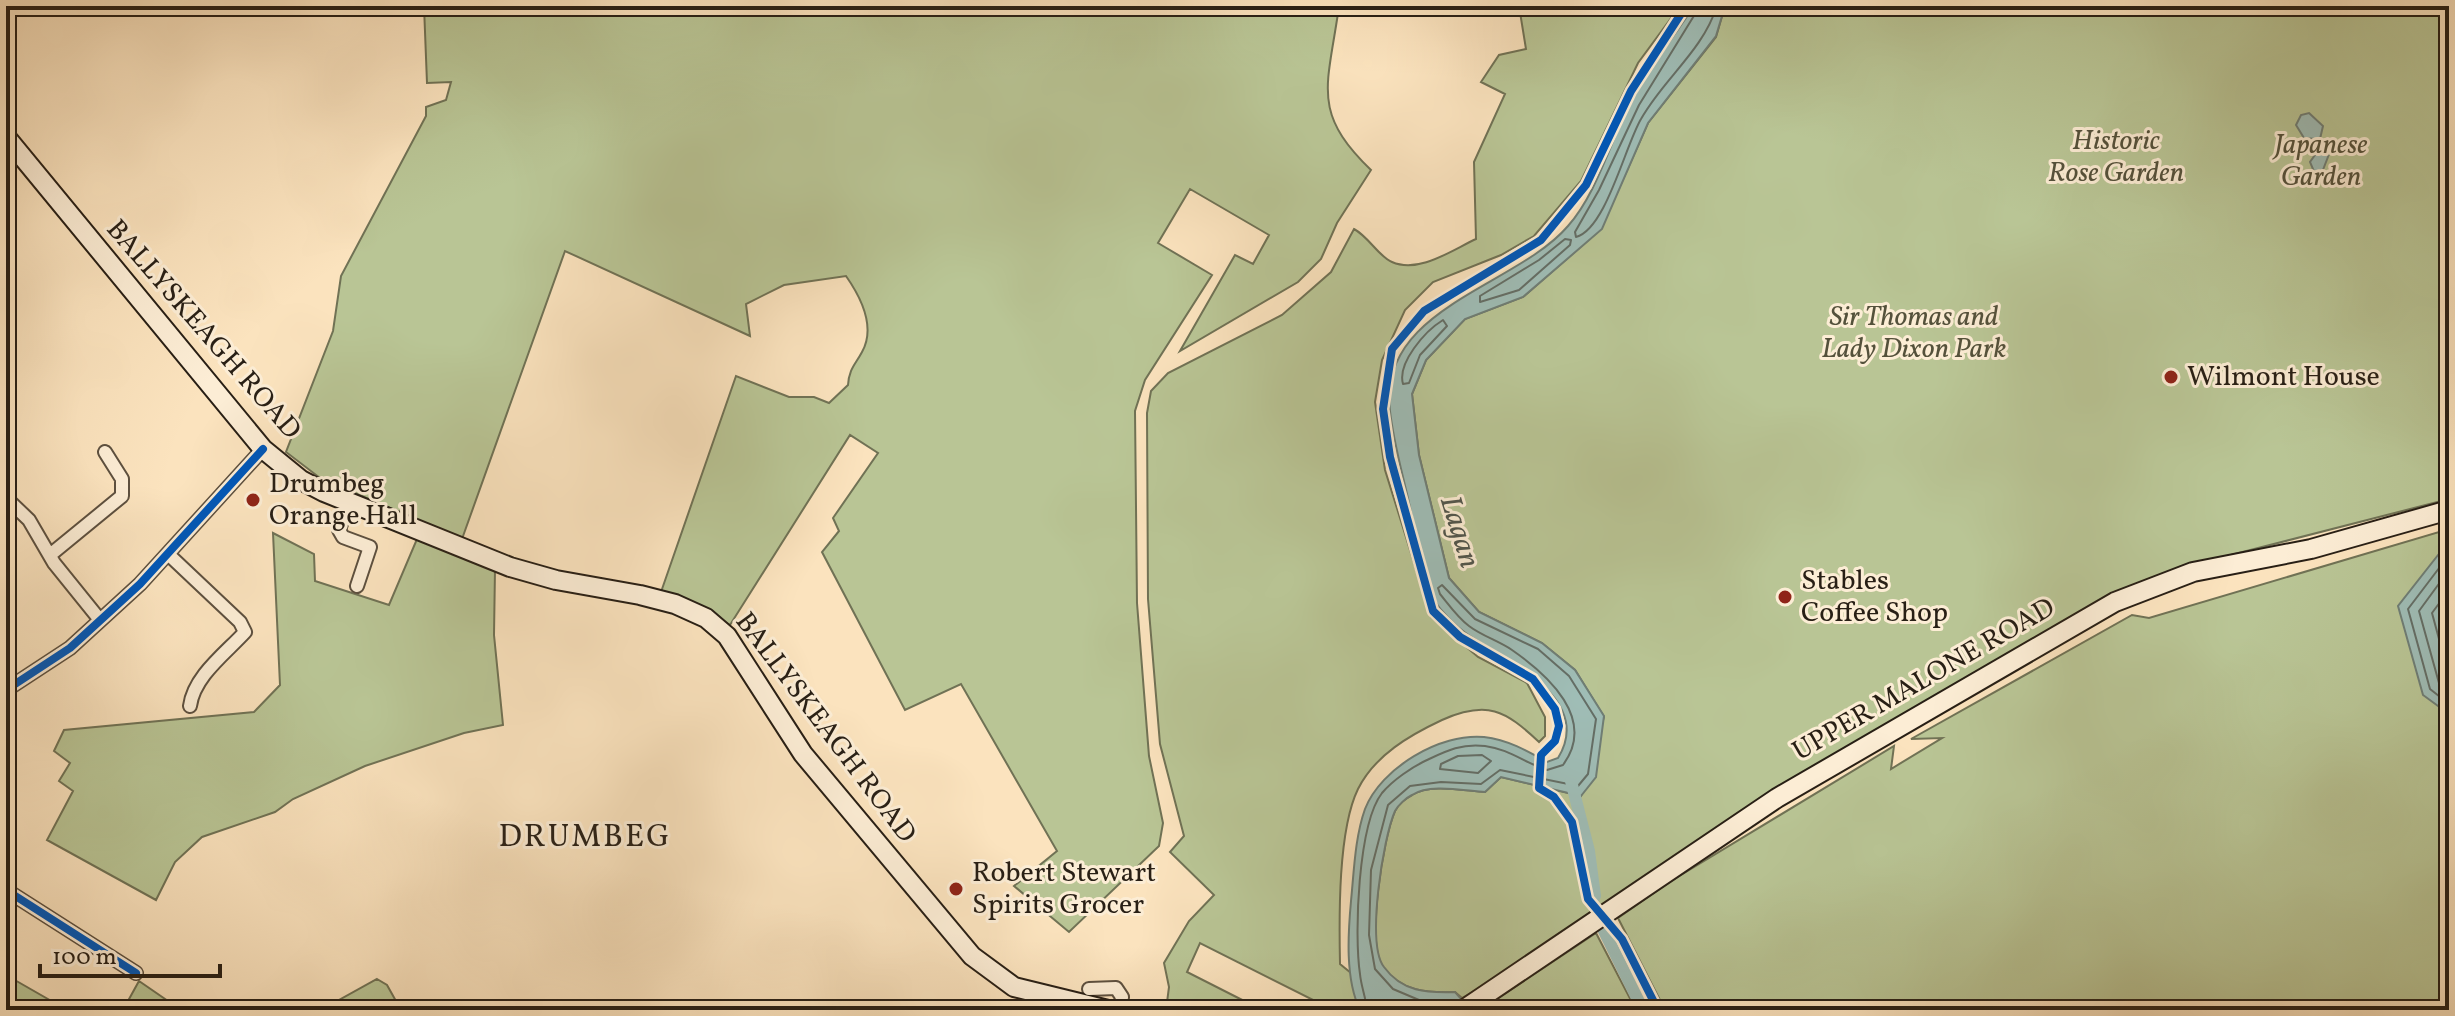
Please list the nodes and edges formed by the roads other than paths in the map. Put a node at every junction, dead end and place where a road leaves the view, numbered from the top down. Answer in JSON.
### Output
{"nodes":[{"id":1,"x":6,"y":137,"type":"edge"},
{"id":2,"x":263,"y":449,"type":"junction"},
{"id":3,"x":105,"y":452,"type":"dead end"},
{"id":4,"x":6,"y":498,"type":"edge"},
{"id":5,"x":348,"y":503,"type":"junction"},
{"id":6,"x":2449,"y":510,"type":"edge"},
{"id":7,"x":168,"y":554,"type":"junction"},
{"id":8,"x":50,"y":555,"type":"junction"},
{"id":9,"x":357,"y":586,"type":"dead end"},
{"id":10,"x":100,"y":620,"type":"junction"},
{"id":11,"x":6,"y":690,"type":"edge"},
{"id":12,"x":190,"y":706,"type":"dead end"},
{"id":13,"x":6,"y":890,"type":"edge"},
{"id":14,"x":136,"y":973,"type":"dead end"},
{"id":15,"x":1089,"y":989,"type":"dead end"},
{"id":16,"x":1469,"y":1006,"type":"edge"},
{"id":17,"x":1108,"y":1010,"type":"edge"},
{"id":18,"x":1120,"y":1010,"type":"edge"}],
"edges":[{"from":1,"to":2,"type":"main road","name":"BALLYSKEAGH ROAD"},
{"from":2,"to":5,"type":"main road","name":"BALLYSKEAGH ROAD"},
{"from":2,"to":7,"type":"street"},
{"from":3,"to":8,"type":"street"},
{"from":4,"to":8,"type":"street"},
{"from":5,"to":9,"type":"street"},
{"from":5,"to":17,"type":"main road","name":"BALLYSKEAGH ROAD"},
{"from":6,"to":16,"type":"main road","name":"UPPER MALONE ROAD"},
{"from":7,"to":10,"type":"street"},
{"from":7,"to":12,"type":"street"},
{"from":8,"to":10,"type":"street"},
{"from":10,"to":11,"type":"street"},
{"from":13,"to":14,"type":"street"},
{"from":15,"to":18,"type":"street"}]}
